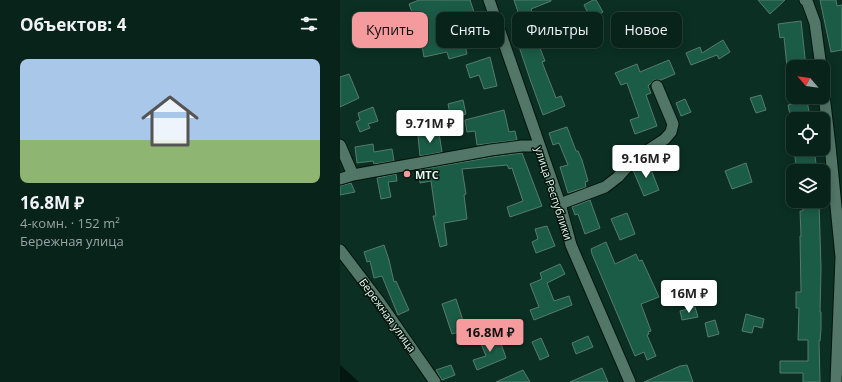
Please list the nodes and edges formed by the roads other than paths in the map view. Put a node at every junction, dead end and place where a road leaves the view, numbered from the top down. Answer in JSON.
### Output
{"nodes":[{"id":1,"x":490,"y":0,"type":"edge"},
{"id":2,"x":807,"y":0,"type":"edge"},
{"id":3,"x":819,"y":60,"type":"edge"},
{"id":4,"x":657,"y":86,"type":"dead end"},
{"id":5,"x":825,"y":104,"type":"edge"},
{"id":6,"x":340,"y":145,"type":"edge"},
{"id":7,"x":539,"y":146,"type":"junction"},
{"id":8,"x":353,"y":175,"type":"junction"},
{"id":9,"x":340,"y":179,"type":"edge"},
{"id":10,"x":560,"y":204,"type":"junction"},
{"id":11,"x":340,"y":250,"type":"edge"},
{"id":12,"x":838,"y":378,"type":"edge"},
{"id":13,"x":435,"y":382,"type":"edge"},
{"id":14,"x":630,"y":382,"type":"edge"}],
"edges":[{"from":1,"to":7,"type":"street","name":"улица Республики"},
{"from":2,"to":3,"type":"street"},
{"from":4,"to":10,"type":"street"},
{"from":5,"to":12,"type":"street"},
{"from":6,"to":8,"type":"street"},
{"from":7,"to":8,"type":"street"},
{"from":7,"to":10,"type":"street","name":"улица Республики"},
{"from":8,"to":9,"type":"street"},
{"from":10,"to":14,"type":"street","name":"улица Республики"},
{"from":11,"to":13,"type":"street","name":"Бережная улица"}]}
